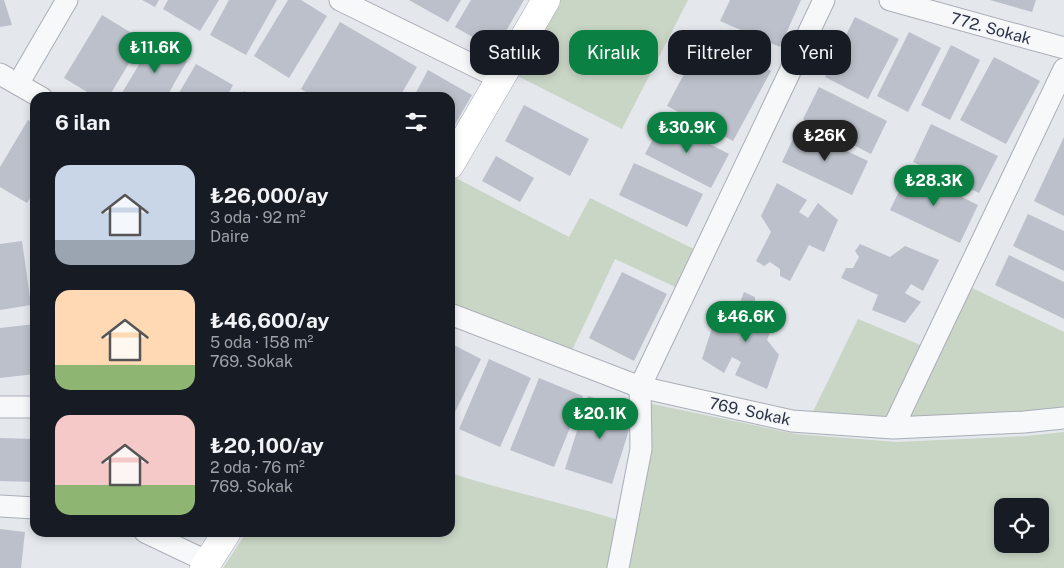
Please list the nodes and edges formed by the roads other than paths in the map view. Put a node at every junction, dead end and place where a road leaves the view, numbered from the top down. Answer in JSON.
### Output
{"nodes":[{"id":1,"x":67,"y":0,"type":"edge"},
{"id":2,"x":340,"y":0,"type":"edge"},
{"id":3,"x":546,"y":0,"type":"edge"},
{"id":4,"x":824,"y":0,"type":"edge"},
{"id":5,"x":890,"y":0,"type":"edge"},
{"id":6,"x":1064,"y":48,"type":"edge"},
{"id":7,"x":1064,"y":69,"type":"edge"},
{"id":8,"x":9,"y":79,"type":"edge"},
{"id":9,"x":501,"y":79,"type":"junction"},
{"id":10,"x":32,"y":92,"type":"edge"},
{"id":11,"x":455,"y":157,"type":"edge"},
{"id":12,"x":455,"y":316,"type":"edge"},
{"id":13,"x":640,"y":387,"type":"junction"},
{"id":14,"x":0,"y":407,"type":"edge"},
{"id":15,"x":30,"y":407,"type":"edge"},
{"id":16,"x":1064,"y":418,"type":"edge"},
{"id":17,"x":893,"y":428,"type":"junction"},
{"id":18,"x":0,"y":506,"type":"edge"},
{"id":19,"x":30,"y":508,"type":"edge"},
{"id":20,"x":155,"y":537,"type":"edge"},
{"id":21,"x":224,"y":537,"type":"edge"},
{"id":22,"x":206,"y":565,"type":"edge"},
{"id":23,"x":618,"y":568,"type":"edge"}],
"edges":[{"from":1,"to":8,"type":"street"},
{"from":2,"to":9,"type":"street"},
{"from":3,"to":9,"type":"main road"},
{"from":4,"to":13,"type":"street"},
{"from":5,"to":6,"type":"street","name":"772. Sokak"},
{"from":7,"to":17,"type":"street"},
{"from":8,"to":10,"type":"street"},
{"from":9,"to":11,"type":"main road"},
{"from":12,"to":13,"type":"street","name":"769. Sokak"},
{"from":13,"to":17,"type":"street","name":"769. Sokak"},
{"from":13,"to":23,"type":"street"},
{"from":14,"to":15,"type":"street"},
{"from":16,"to":17,"type":"street","name":"769. Sokak"},
{"from":18,"to":19,"type":"street"},
{"from":20,"to":22,"type":"street"},
{"from":21,"to":22,"type":"main road"}]}
